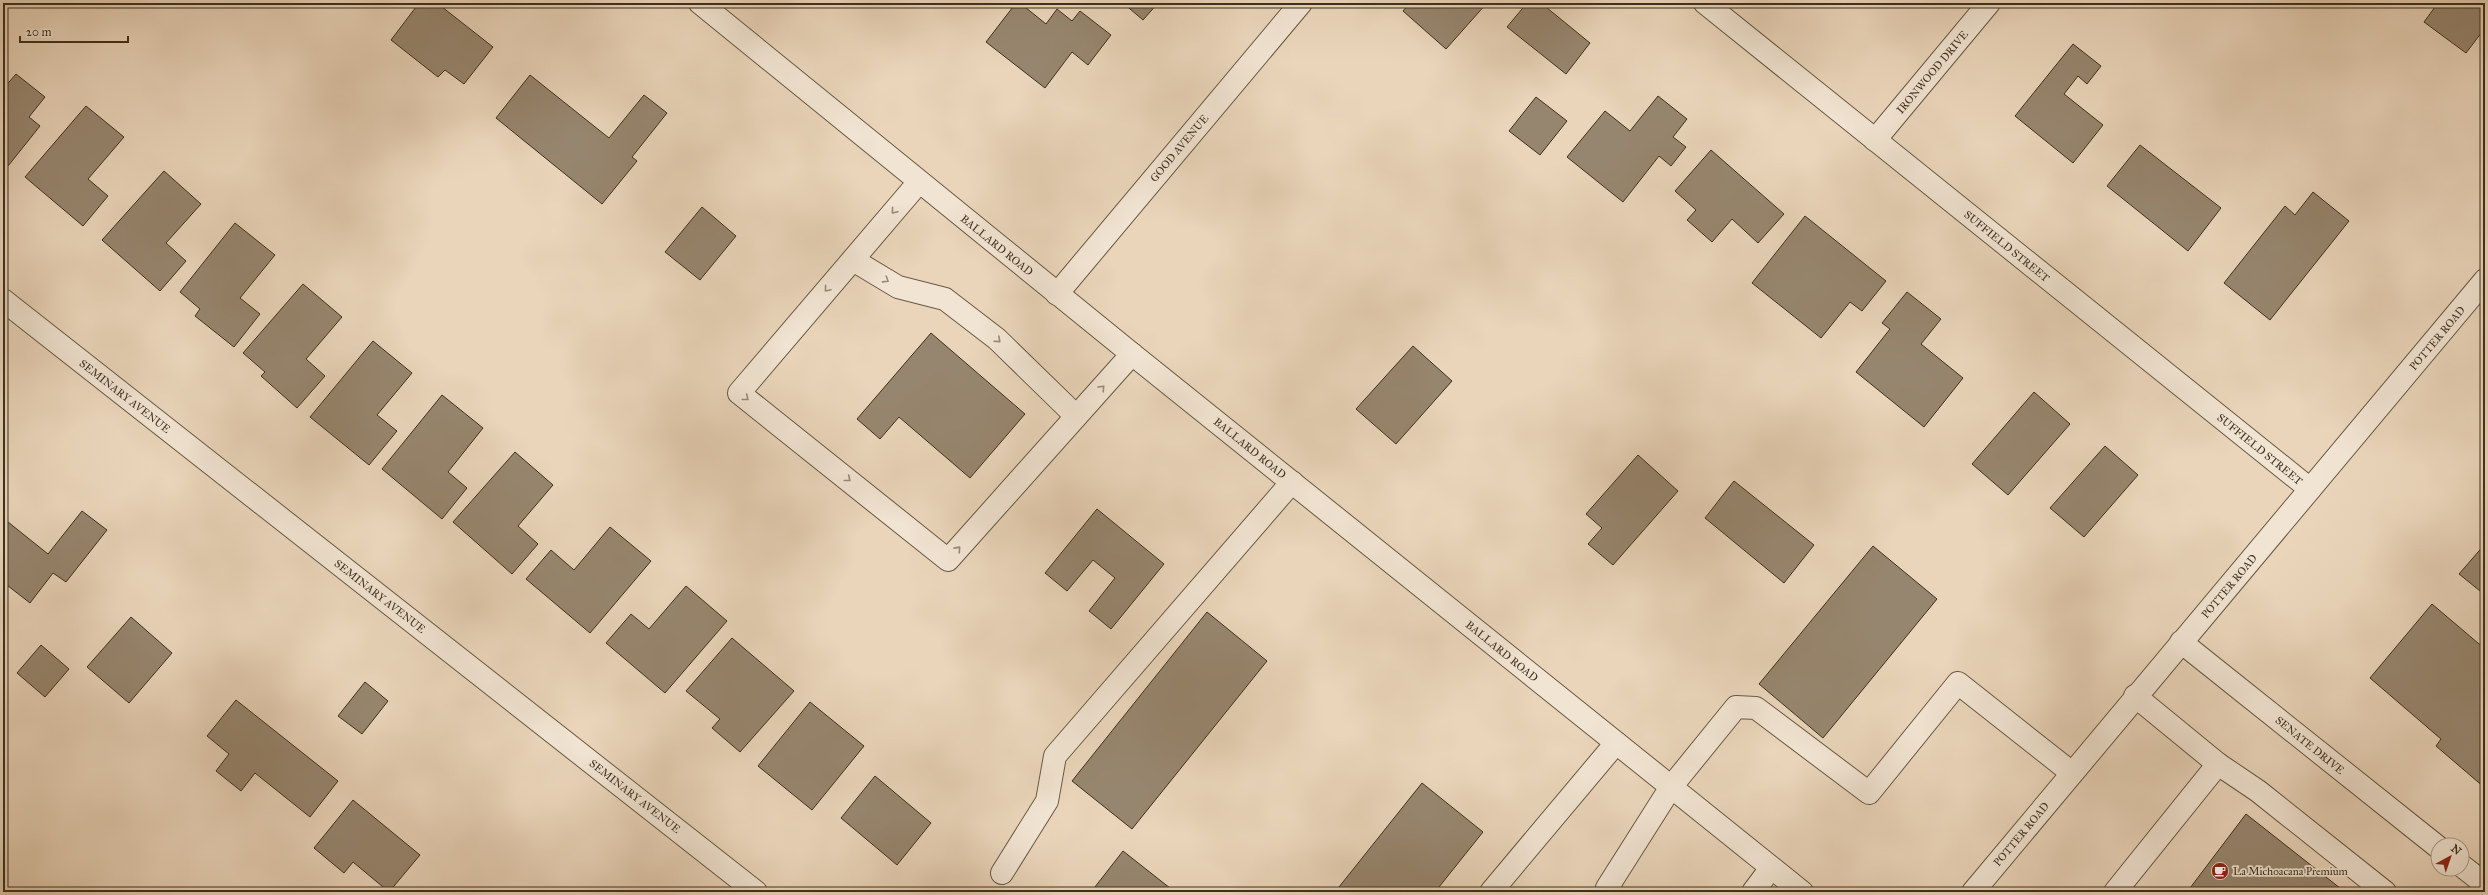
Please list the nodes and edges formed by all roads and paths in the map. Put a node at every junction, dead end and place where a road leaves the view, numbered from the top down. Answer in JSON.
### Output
{"nodes":[{"id":1,"x":700,"y":3,"type":"edge"},
{"id":2,"x":1301,"y":3,"type":"edge"},
{"id":3,"x":1705,"y":3,"type":"edge"},
{"id":4,"x":1989,"y":3,"type":"edge"},
{"id":5,"x":1875,"y":140,"type":"junction"},
{"id":6,"x":919,"y":182,"type":"junction"},
{"id":7,"x":853,"y":260,"type":"junction"},
{"id":8,"x":2485,"y":280,"type":"edge"},
{"id":9,"x":1057,"y":294,"type":"junction"},
{"id":10,"x":3,"y":300,"type":"edge"},
{"id":11,"x":1132,"y":354,"type":"junction"},
{"id":12,"x":1076,"y":416,"type":"junction"},
{"id":13,"x":1292,"y":482,"type":"junction"},
{"id":14,"x":2310,"y":489,"type":"junction"},
{"id":15,"x":2181,"y":642,"type":"junction"},
{"id":16,"x":2135,"y":696,"type":"junction"},
{"id":17,"x":1616,"y":743,"type":"junction"},
{"id":18,"x":2218,"y":764,"type":"junction"},
{"id":19,"x":2072,"y":773,"type":"junction"},
{"id":20,"x":1672,"y":787,"type":"junction"},
{"id":21,"x":2430,"y":841,"type":"edge"},
{"id":22,"x":1771,"y":868,"type":"junction"},
{"id":23,"x":2470,"y":872,"type":"edge"},
{"id":24,"x":1002,"y":873,"type":"dead end"},
{"id":25,"x":2485,"y":884,"type":"edge"},
{"id":26,"x":756,"y":892,"type":"edge"},
{"id":27,"x":1492,"y":892,"type":"edge"},
{"id":28,"x":1612,"y":892,"type":"edge"},
{"id":29,"x":1753,"y":892,"type":"edge"},
{"id":30,"x":1802,"y":892,"type":"edge"},
{"id":31,"x":1972,"y":892,"type":"edge"},
{"id":32,"x":2115,"y":892,"type":"edge"},
{"id":33,"x":2385,"y":892,"type":"edge"}],
"edges":[{"from":1,"to":6,"type":"street","name":"BALLARD ROAD"},
{"from":2,"to":9,"type":"street","name":"GOOD AVENUE"},
{"from":3,"to":5,"type":"street","name":"SUFFIELD STREET"},
{"from":4,"to":5,"type":"street","name":"IRONWOOD DRIVE"},
{"from":5,"to":14,"type":"street","name":"SUFFIELD STREET"},
{"from":6,"to":7,"type":"street","one_way":true},
{"from":6,"to":9,"type":"street","name":"BALLARD ROAD"},
{"from":7,"to":12,"type":"street","one_way":true},
{"from":7,"to":12,"type":"street","one_way":true},
{"from":8,"to":14,"type":"street","name":"POTTER ROAD"},
{"from":9,"to":11,"type":"street","name":"BALLARD ROAD"},
{"from":10,"to":26,"type":"street","name":"SEMINARY AVENUE"},
{"from":12,"to":11,"type":"street","one_way":true},
{"from":11,"to":13,"type":"street","name":"BALLARD ROAD"},
{"from":13,"to":17,"type":"street","name":"BALLARD ROAD"},
{"from":13,"to":24,"type":"street"},
{"from":14,"to":15,"type":"street","name":"POTTER ROAD"},
{"from":15,"to":16,"type":"street","name":"POTTER ROAD"},
{"from":15,"to":21,"type":"street","name":"SENATE DRIVE"},
{"from":16,"to":18,"type":"street"},
{"from":16,"to":19,"type":"street","name":"POTTER ROAD"},
{"from":17,"to":20,"type":"street","name":"BALLARD ROAD"},
{"from":17,"to":27,"type":"street"},
{"from":18,"to":32,"type":"street"},
{"from":18,"to":33,"type":"street"},
{"from":19,"to":20,"type":"street"},
{"from":19,"to":31,"type":"street","name":"POTTER ROAD"},
{"from":20,"to":22,"type":"street","name":"BALLARD ROAD"},
{"from":20,"to":28,"type":"street"},
{"from":22,"to":29,"type":"street"},
{"from":22,"to":30,"type":"street","name":"BALLARD ROAD"},
{"from":23,"to":25,"type":"street"}]}
